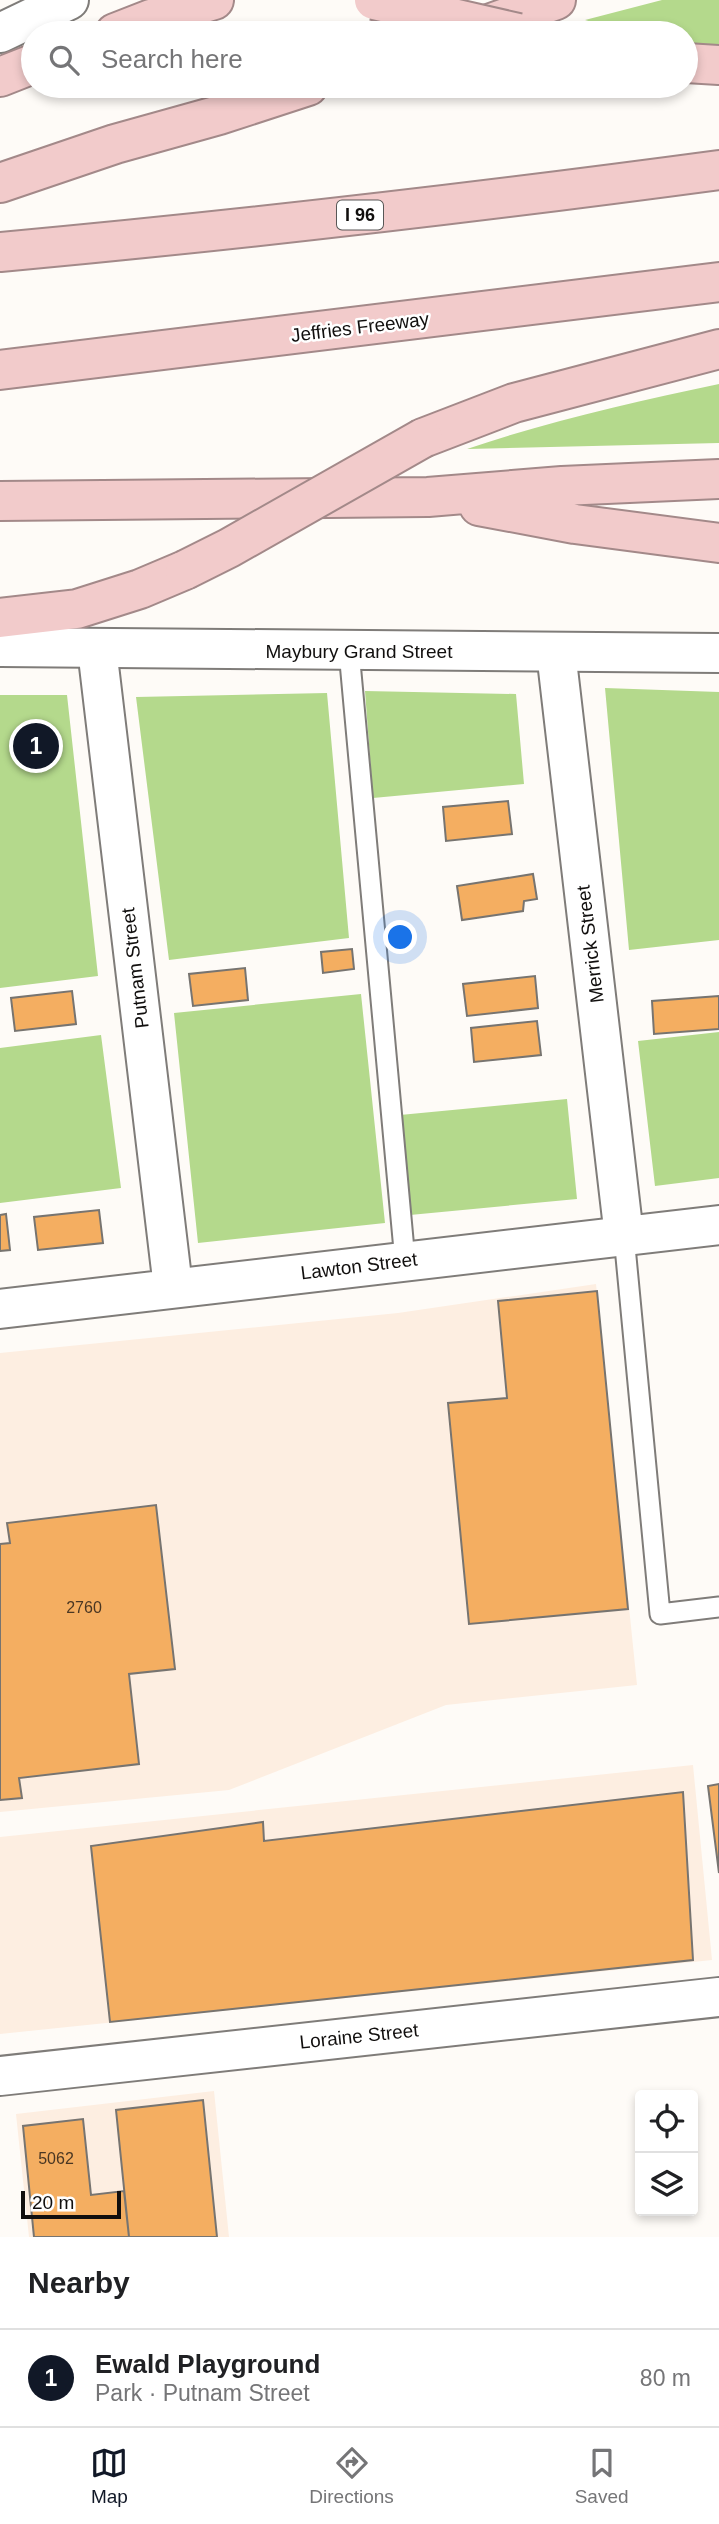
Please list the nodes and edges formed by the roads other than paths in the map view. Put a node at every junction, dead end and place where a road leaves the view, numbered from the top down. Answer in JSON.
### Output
{"nodes":[{"id":1,"x":69,"y":0,"type":"edge"},
{"id":2,"x":214,"y":0,"type":"edge"},
{"id":3,"x":374,"y":0,"type":"edge"},
{"id":4,"x":556,"y":0,"type":"edge"},
{"id":5,"x":25,"y":21,"type":"edge"},
{"id":6,"x":146,"y":21,"type":"edge"},
{"id":7,"x":466,"y":21,"type":"edge"},
{"id":8,"x":497,"y":21,"type":"edge"},
{"id":9,"x":21,"y":23,"type":"edge"},
{"id":10,"x":0,"y":33,"type":"edge"},
{"id":11,"x":698,"y":64,"type":"edge"},
{"id":12,"x":719,"y":65,"type":"edge"},
{"id":13,"x":21,"y":69,"type":"edge"},
{"id":14,"x":0,"y":77,"type":"edge"},
{"id":15,"x":272,"y":98,"type":"edge"},
{"id":16,"x":719,"y":170,"type":"edge"},
{"id":17,"x":0,"y":183,"type":"edge"},
{"id":18,"x":0,"y":252,"type":"edge"},
{"id":19,"x":719,"y":282,"type":"edge"},
{"id":20,"x":719,"y":349,"type":"edge"},
{"id":21,"x":0,"y":370,"type":"edge"},
{"id":22,"x":719,"y":479,"type":"edge"},
{"id":23,"x":428,"y":497,"type":"junction"},
{"id":24,"x":0,"y":501,"type":"edge"},
{"id":25,"x":719,"y":543,"type":"edge"},
{"id":26,"x":0,"y":618,"type":"edge"},
{"id":27,"x":0,"y":647,"type":"edge"},
{"id":28,"x":97,"y":649,"type":"junction"},
{"id":29,"x":349,"y":651,"type":"junction"},
{"id":30,"x":556,"y":652,"type":"junction"},
{"id":31,"x":719,"y":653,"type":"edge"},
{"id":32,"x":719,"y":1225,"type":"edge"},
{"id":33,"x":624,"y":1236,"type":"junction"},
{"id":34,"x":405,"y":1261,"type":"junction"},
{"id":35,"x":173,"y":1287,"type":"junction"},
{"id":36,"x":0,"y":1309,"type":"edge"},
{"id":37,"x":719,"y":1607,"type":"edge"},
{"id":38,"x":719,"y":1997,"type":"edge"},
{"id":39,"x":0,"y":2076,"type":"edge"}],
"edges":[{"from":1,"to":5,"type":"street"},
{"from":2,"to":6,"type":"highway"},
{"from":3,"to":7,"type":"highway","bridge":true},
{"from":4,"to":8,"type":"highway"},
{"from":9,"to":10,"type":"street"},
{"from":11,"to":12,"type":"highway"},
{"from":13,"to":14,"type":"highway"},
{"from":15,"to":17,"type":"highway"},
{"from":16,"to":18,"type":"highway","number":"I 96"},
{"from":19,"to":21,"type":"highway","name":"Jeffries Freeway"},
{"from":20,"to":26,"type":"highway","bridge":true},
{"from":22,"to":23,"type":"highway"},
{"from":23,"to":24,"type":"highway"},
{"from":23,"to":25,"type":"highway"},
{"from":27,"to":28,"type":"street","name":"Maybury Grand Street"},
{"from":28,"to":29,"type":"street","name":"Maybury Grand Street"},
{"from":28,"to":35,"type":"street","name":"Putnam Street"},
{"from":29,"to":30,"type":"street","name":"Maybury Grand Street"},
{"from":29,"to":34,"type":"lane"},
{"from":30,"to":31,"type":"street","name":"Maybury Grand Street"},
{"from":30,"to":33,"type":"street","name":"Merrick Street"},
{"from":32,"to":33,"type":"street","name":"Lawton Street"},
{"from":33,"to":34,"type":"street","name":"Lawton Street"},
{"from":33,"to":37,"type":"lane"},
{"from":34,"to":35,"type":"street","name":"Lawton Street"},
{"from":35,"to":36,"type":"street","name":"Lawton Street"},
{"from":38,"to":39,"type":"street","name":"Loraine Street"}]}
